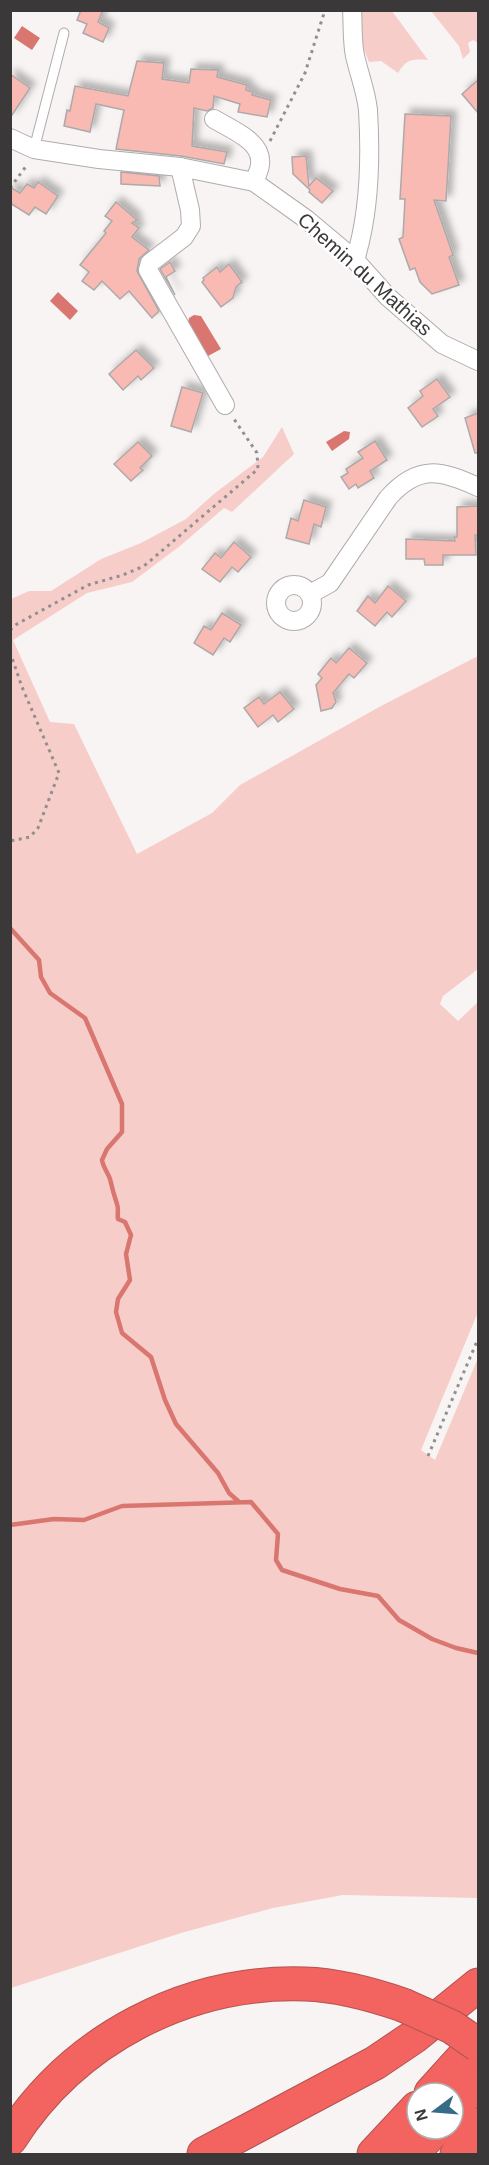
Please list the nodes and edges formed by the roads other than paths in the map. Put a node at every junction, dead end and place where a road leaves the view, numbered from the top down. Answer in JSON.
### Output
{"nodes":[{"id":1,"x":352,"y":10,"type":"edge"},
{"id":2,"x":63,"y":33,"type":"dead end"},
{"id":3,"x":214,"y":119,"type":"dead end"},
{"id":4,"x":10,"y":138,"type":"edge"},
{"id":5,"x":34,"y":149,"type":"junction"},
{"id":6,"x":180,"y":166,"type":"junction"},
{"id":7,"x":254,"y":182,"type":"junction"},
{"id":8,"x":355,"y":260,"type":"junction"},
{"id":9,"x":478,"y":361,"type":"edge"},
{"id":10,"x":225,"y":405,"type":"road end"},
{"id":11,"x":478,"y":487,"type":"edge"},
{"id":12,"x":310,"y":594,"type":"dead end"},
{"id":13,"x":478,"y":1985,"type":"edge"},
{"id":14,"x":478,"y":2043,"type":"edge"},
{"id":15,"x":442,"y":2081,"type":"edge"},
{"id":16,"x":478,"y":2081,"type":"edge"},
{"id":17,"x":465,"y":2096,"type":"edge"},
{"id":18,"x":405,"y":2121,"type":"edge"},
{"id":19,"x":478,"y":2125,"type":"edge"},
{"id":20,"x":10,"y":2139,"type":"edge"},
{"id":21,"x":424,"y":2141,"type":"edge"},
{"id":22,"x":204,"y":2154,"type":"edge"},
{"id":23,"x":374,"y":2154,"type":"edge"},
{"id":24,"x":412,"y":2154,"type":"edge"},
{"id":25,"x":457,"y":2154,"type":"edge"}],
"edges":[{"from":1,"to":8,"type":"street"},
{"from":2,"to":5,"type":"lane"},
{"from":3,"to":7,"type":"street"},
{"from":4,"to":5,"type":"street","name":"Chemin du Mathias"},
{"from":5,"to":6,"type":"street","name":"Chemin du Mathias"},
{"from":6,"to":7,"type":"street","name":"Chemin du Mathias"},
{"from":6,"to":10,"type":"street"},
{"from":7,"to":8,"type":"street","name":"Chemin du Mathias"},
{"from":8,"to":9,"type":"street","name":"Chemin du Mathias"},
{"from":11,"to":12,"type":"street"},
{"from":13,"to":22,"type":"highway"},
{"from":14,"to":15,"type":"highway"},
{"from":14,"to":20,"type":"highway","bridge":true},
{"from":16,"to":17,"type":"highway"},
{"from":18,"to":23,"type":"highway"},
{"from":19,"to":25,"type":"highway"},
{"from":21,"to":24,"type":"highway"}]}
